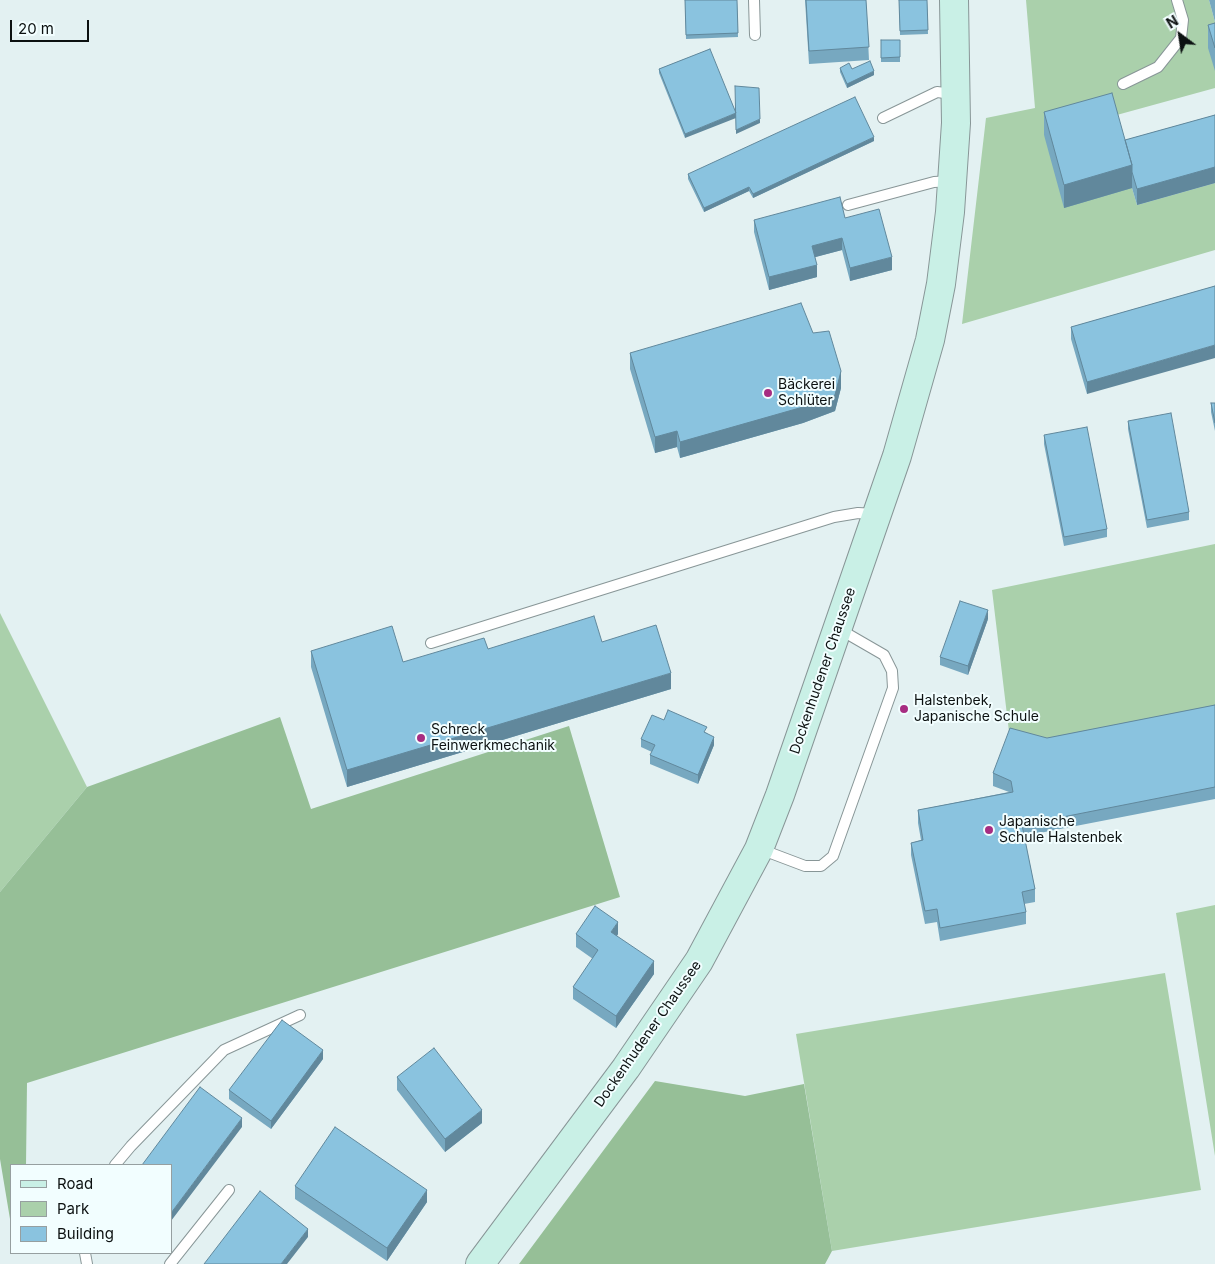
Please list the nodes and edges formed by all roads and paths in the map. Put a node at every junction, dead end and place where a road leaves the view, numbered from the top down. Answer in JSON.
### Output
{"nodes":[{"id":1,"x":754,"y":0,"type":"edge"},
{"id":2,"x":954,"y":0,"type":"edge"},
{"id":3,"x":1177,"y":0,"type":"edge"},
{"id":4,"x":755,"y":35,"type":"dead end"},
{"id":5,"x":1123,"y":84,"type":"dead end"},
{"id":6,"x":955,"y":94,"type":"junction"},
{"id":7,"x":883,"y":118,"type":"dead end"},
{"id":8,"x":952,"y":181,"type":"junction"},
{"id":9,"x":848,"y":205,"type":"dead end"},
{"id":10,"x":877,"y":514,"type":"junction"},
{"id":11,"x":838,"y":628,"type":"junction"},
{"id":12,"x":430,"y":643,"type":"dead end"},
{"id":13,"x":759,"y":848,"type":"junction"},
{"id":14,"x":300,"y":1015,"type":"dead end"},
{"id":15,"x":117,"y":1164,"type":"edge"},
{"id":16,"x":229,"y":1190,"type":"dead end"},
{"id":17,"x":170,"y":1264,"type":"edge"},
{"id":18,"x":480,"y":1264,"type":"edge"}],
"edges":[{"from":1,"to":4,"type":"lane"},
{"from":2,"to":6,"type":"main road","name":"Dockenhudener Chaussee"},
{"from":3,"to":5,"type":"lane"},
{"from":6,"to":7,"type":"lane"},
{"from":6,"to":8,"type":"main road","name":"Dockenhudener Chaussee"},
{"from":8,"to":9,"type":"lane"},
{"from":8,"to":10,"type":"main road","name":"Dockenhudener Chaussee"},
{"from":10,"to":11,"type":"main road","name":"Dockenhudener Chaussee"},
{"from":10,"to":12,"type":"lane"},
{"from":11,"to":13,"type":"main road","name":"Dockenhudener Chaussee"},
{"from":11,"to":13,"type":"lane"},
{"from":13,"to":18,"type":"main road","name":"Dockenhudener Chaussee"},
{"from":14,"to":15,"type":"lane"},
{"from":16,"to":17,"type":"lane"}]}
